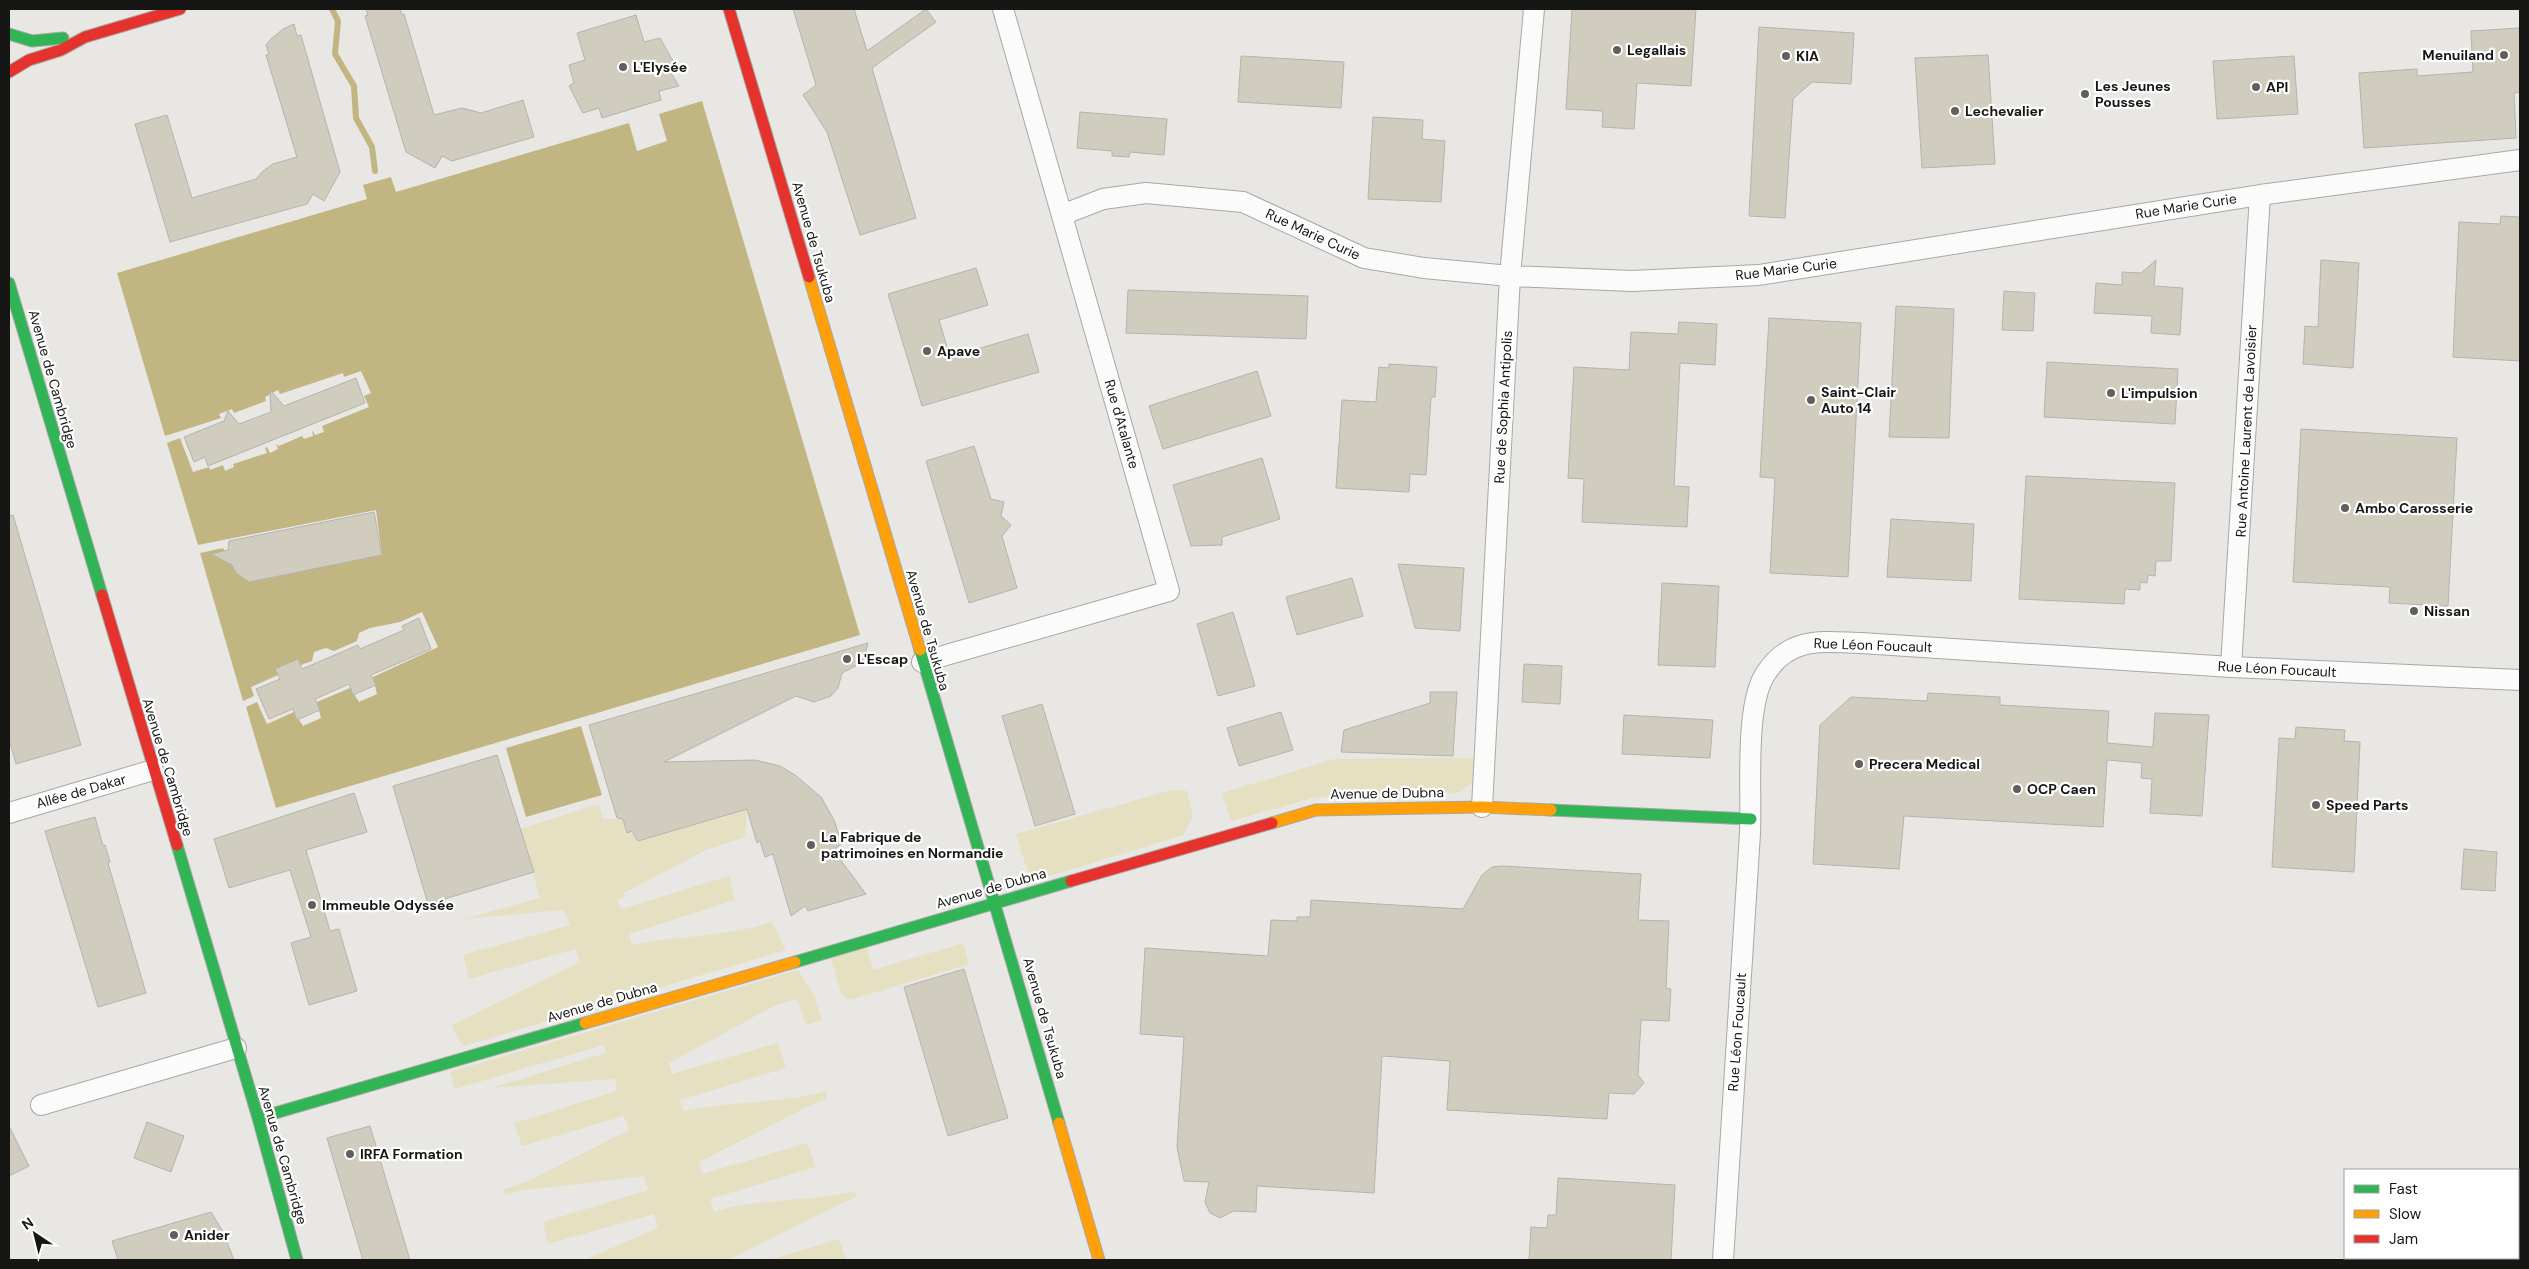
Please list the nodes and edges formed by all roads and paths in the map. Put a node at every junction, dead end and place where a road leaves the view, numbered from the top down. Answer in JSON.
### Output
{"nodes":[{"id":1,"x":180,"y":9,"type":"edge"},
{"id":2,"x":729,"y":9,"type":"edge"},
{"id":3,"x":1003,"y":9,"type":"edge"},
{"id":4,"x":1534,"y":9,"type":"edge"},
{"id":5,"x":9,"y":34,"type":"edge"},
{"id":6,"x":85,"y":37,"type":"junction"},
{"id":7,"x":9,"y":72,"type":"edge"},
{"id":8,"x":2520,"y":160,"type":"edge"},
{"id":9,"x":2260,"y":195,"type":"junction"},
{"id":10,"x":1062,"y":215,"type":"junction"},
{"id":11,"x":1510,"y":276,"type":"junction"},
{"id":12,"x":9,"y":282,"type":"edge"},
{"id":13,"x":922,"y":662,"type":"junction"},
{"id":14,"x":2231,"y":667,"type":"junction"},
{"id":15,"x":2520,"y":680,"type":"edge"},
{"id":16,"x":153,"y":770,"type":"junction"},
{"id":17,"x":1482,"y":807,"type":"junction"},
{"id":18,"x":9,"y":813,"type":"edge"},
{"id":19,"x":1751,"y":819,"type":"junction"},
{"id":20,"x":995,"y":902,"type":"junction"},
{"id":21,"x":236,"y":1048,"type":"junction"},
{"id":22,"x":41,"y":1105,"type":"dead end"},
{"id":23,"x":258,"y":1118,"type":"junction"},
{"id":24,"x":297,"y":1260,"type":"edge"},
{"id":25,"x":1099,"y":1260,"type":"edge"},
{"id":26,"x":1723,"y":1260,"type":"edge"}],
"edges":[{"from":1,"to":6,"type":"street"},
{"from":2,"to":13,"type":"street","name":"Avenue de Tsukuba"},
{"from":3,"to":10,"type":"street","name":"Rue d'Atalante"},
{"from":4,"to":11,"type":"street","name":"Rue de Sophia Antipolis"},
{"from":5,"to":6,"type":"street"},
{"from":6,"to":7,"type":"street"},
{"from":8,"to":9,"type":"street","name":"Rue Marie Curie"},
{"from":9,"to":11,"type":"street","name":"Rue Marie Curie"},
{"from":9,"to":14,"type":"street","name":"Rue Antoine Laurent de Lavoisier"},
{"from":10,"to":11,"type":"street","name":"Rue Marie Curie"},
{"from":10,"to":13,"type":"street","name":"Rue d'Atalante"},
{"from":11,"to":17,"type":"street","name":"Rue de Sophia Antipolis"},
{"from":12,"to":16,"type":"street","name":"Avenue de Cambridge"},
{"from":13,"to":20,"type":"street","name":"Avenue de Tsukuba"},
{"from":14,"to":15,"type":"street","name":"Rue Léon Foucault"},
{"from":14,"to":19,"type":"street","name":"Rue Léon Foucault"},
{"from":16,"to":18,"type":"street","name":"Allée de Dakar"},
{"from":16,"to":21,"type":"street","name":"Avenue de Cambridge"},
{"from":17,"to":19,"type":"street","name":"Avenue de Dubna"},
{"from":17,"to":20,"type":"street","name":"Avenue de Dubna"},
{"from":19,"to":26,"type":"street","name":"Rue Léon Foucault"},
{"from":20,"to":23,"type":"street","name":"Avenue de Dubna"},
{"from":20,"to":25,"type":"street","name":"Avenue de Tsukuba"},
{"from":21,"to":22,"type":"street"},
{"from":21,"to":23,"type":"street","name":"Avenue de Cambridge"},
{"from":23,"to":24,"type":"street","name":"Avenue de Cambridge"}]}
